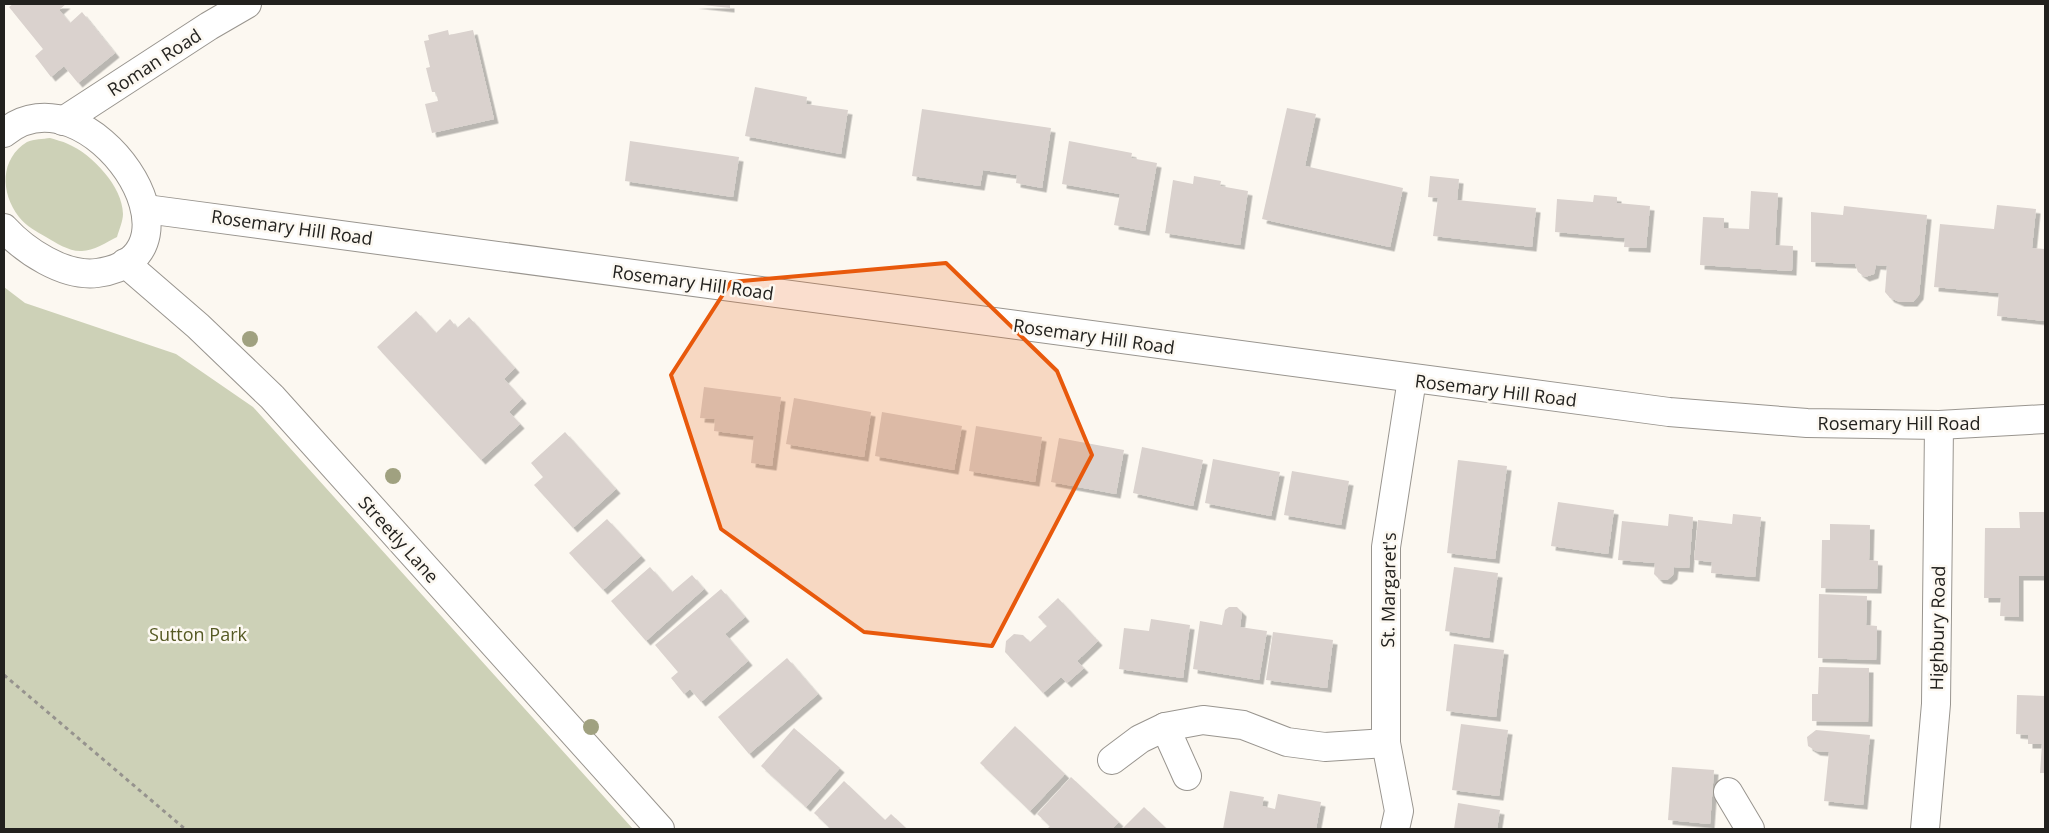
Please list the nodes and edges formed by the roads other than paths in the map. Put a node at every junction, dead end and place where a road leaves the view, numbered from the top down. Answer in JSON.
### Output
{"nodes":[{"id":1,"x":246,"y":4,"type":"edge"},
{"id":2,"x":63,"y":121,"type":"junction"},
{"id":3,"x":5,"y":130,"type":"edge"},
{"id":4,"x":146,"y":209,"type":"junction"},
{"id":5,"x":4,"y":228,"type":"edge"},
{"id":6,"x":125,"y":263,"type":"junction"},
{"id":7,"x":1412,"y":379,"type":"junction"},
{"id":8,"x":2045,"y":420,"type":"edge"},
{"id":9,"x":1939,"y":426,"type":"junction"},
{"id":10,"x":1165,"y":727,"type":"junction"},
{"id":11,"x":1386,"y":743,"type":"junction"},
{"id":12,"x":1112,"y":760,"type":"dead end"},
{"id":13,"x":1187,"y":776,"type":"dead end"},
{"id":14,"x":1728,"y":792,"type":"dead end"},
{"id":15,"x":660,"y":829,"type":"edge"},
{"id":16,"x":1395,"y":829,"type":"edge"},
{"id":17,"x":1750,"y":829,"type":"edge"},
{"id":18,"x":1925,"y":829,"type":"edge"}],
"edges":[{"from":1,"to":2,"type":"main road","name":"Roman Road"},
{"from":2,"to":3,"type":"main road"},
{"from":2,"to":4,"type":"main road"},
{"from":4,"to":6,"type":"main road"},
{"from":4,"to":7,"type":"main road","name":"Rosemary Hill Road"},
{"from":5,"to":6,"type":"main road"},
{"from":6,"to":15,"type":"main road","name":"Streetly Lane"},
{"from":7,"to":9,"type":"main road","name":"Rosemary Hill Road"},
{"from":7,"to":11,"type":"main road","name":"St. Margaret's"},
{"from":8,"to":9,"type":"main road","name":"Rosemary Hill Road"},
{"from":9,"to":18,"type":"main road","name":"Highbury Road"},
{"from":10,"to":11,"type":"main road"},
{"from":10,"to":12,"type":"main road"},
{"from":10,"to":13,"type":"main road"},
{"from":11,"to":16,"type":"main road","name":"St. Margaret's"},
{"from":14,"to":17,"type":"main road"}]}
